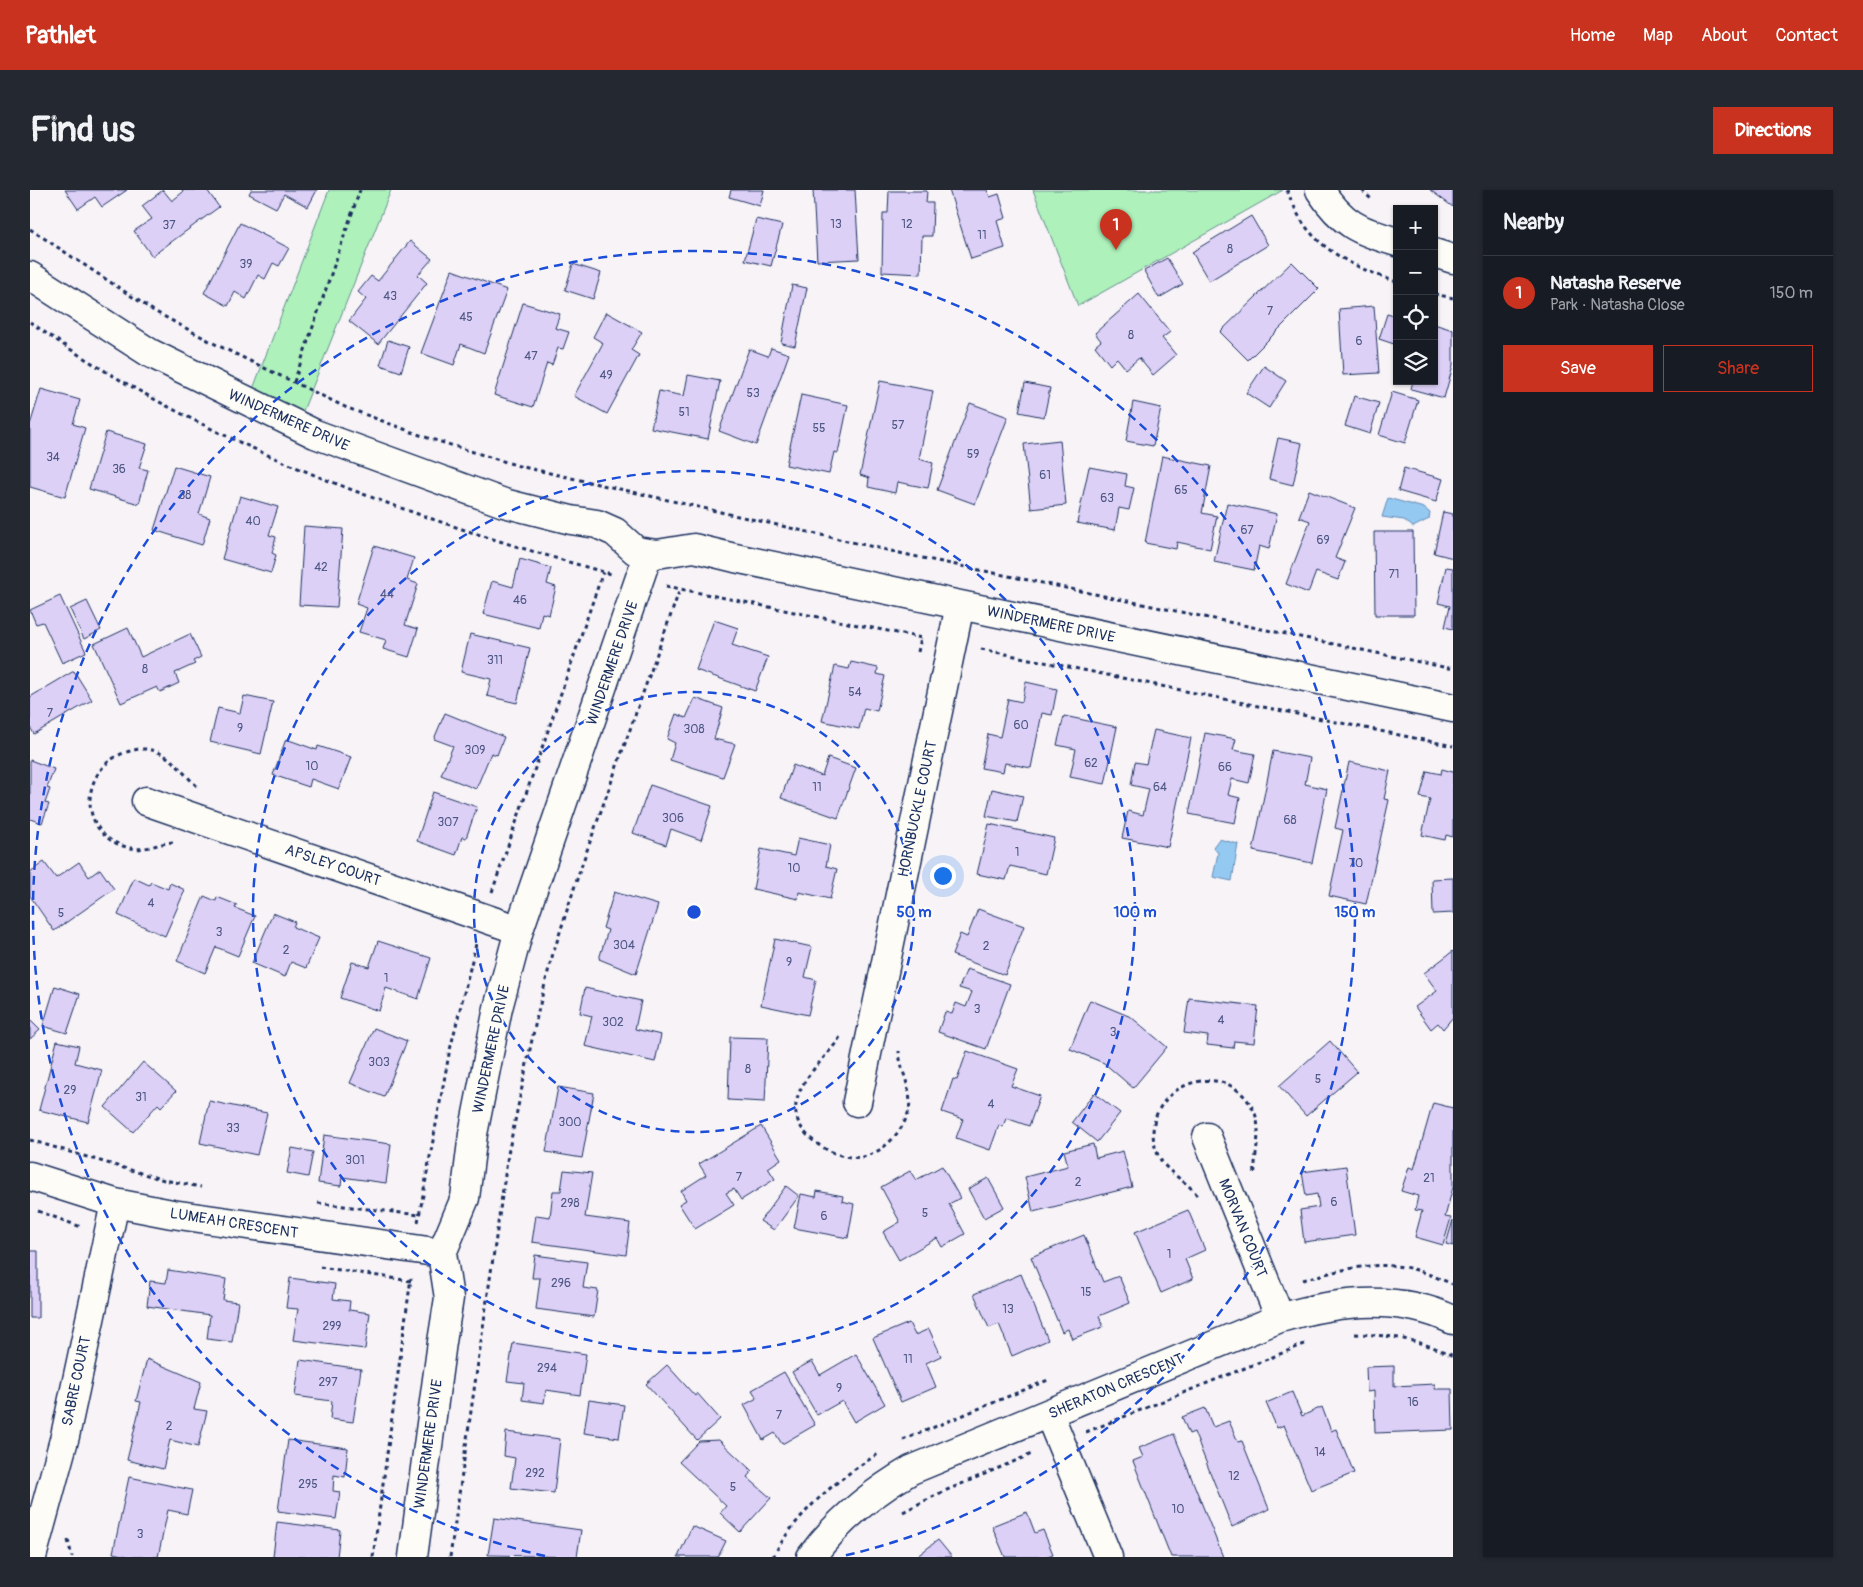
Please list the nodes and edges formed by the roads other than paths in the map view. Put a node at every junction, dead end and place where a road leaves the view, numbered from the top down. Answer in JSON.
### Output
{"nodes":[{"id":1,"x":1320,"y":190,"type":"edge"},
{"id":2,"x":1393,"y":241,"type":"edge"},
{"id":3,"x":1438,"y":254,"type":"edge"},
{"id":4,"x":1453,"y":259,"type":"edge"},
{"id":5,"x":30,"y":276,"type":"edge"},
{"id":6,"x":648,"y":554,"type":"junction"},
{"id":7,"x":960,"y":605,"type":"junction"},
{"id":8,"x":1453,"y":708,"type":"edge"},
{"id":9,"x":146,"y":801,"type":"dead end"},
{"id":10,"x":520,"y":930,"type":"junction"},
{"id":11,"x":856,"y":1102,"type":"dead end"},
{"id":12,"x":1207,"y":1137,"type":"dead end"},
{"id":13,"x":30,"y":1176,"type":"edge"},
{"id":14,"x":115,"y":1203,"type":"junction"},
{"id":15,"x":442,"y":1253,"type":"junction"},
{"id":16,"x":1280,"y":1318,"type":"junction"},
{"id":17,"x":1453,"y":1320,"type":"edge"},
{"id":18,"x":1050,"y":1414,"type":"junction"},
{"id":19,"x":32,"y":1557,"type":"edge"},
{"id":20,"x":413,"y":1557,"type":"edge"},
{"id":21,"x":811,"y":1557,"type":"edge"},
{"id":22,"x":1108,"y":1557,"type":"edge"}],
"edges":[{"from":1,"to":2,"type":"street"},
{"from":3,"to":4,"type":"street"},
{"from":5,"to":6,"type":"street","name":"WINDERMERE DRIVE"},
{"from":6,"to":7,"type":"street","name":"WINDERMERE DRIVE"},
{"from":6,"to":10,"type":"street","name":"WINDERMERE DRIVE"},
{"from":7,"to":8,"type":"street","name":"WINDERMERE DRIVE"},
{"from":7,"to":11,"type":"street","name":"HORNBUCKLE COURT"},
{"from":9,"to":10,"type":"street","name":"APSLEY COURT"},
{"from":10,"to":15,"type":"street","name":"WINDERMERE DRIVE"},
{"from":12,"to":16,"type":"street","name":"MORVAN COURT"},
{"from":13,"to":14,"type":"street","name":"LUMEAH CRESCENT"},
{"from":14,"to":15,"type":"street","name":"LUMEAH CRESCENT"},
{"from":14,"to":19,"type":"street","name":"SABRE COURT"},
{"from":15,"to":20,"type":"street","name":"WINDERMERE DRIVE"},
{"from":16,"to":17,"type":"street","name":"SHERATON CRESCENT"},
{"from":16,"to":18,"type":"street","name":"SHERATON CRESCENT"},
{"from":18,"to":21,"type":"street","name":"SHERATON CRESCENT"},
{"from":18,"to":22,"type":"street"}]}
